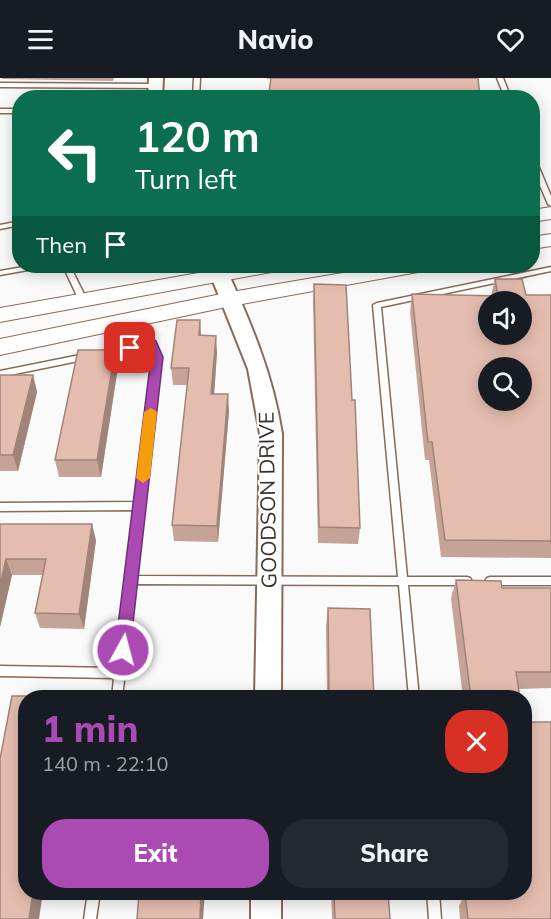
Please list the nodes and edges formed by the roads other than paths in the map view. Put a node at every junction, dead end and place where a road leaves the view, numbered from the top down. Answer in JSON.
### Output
{"nodes":[{"id":1,"x":117,"y":78,"type":"edge"},
{"id":2,"x":0,"y":85,"type":"edge"},
{"id":3,"x":155,"y":87,"type":"edge"},
{"id":4,"x":114,"y":88,"type":"junction"},
{"id":5,"x":547,"y":185,"type":"edge"},
{"id":6,"x":551,"y":204,"type":"edge"},
{"id":7,"x":70,"y":273,"type":"edge"},
{"id":8,"x":204,"y":273,"type":"edge"},
{"id":9,"x":219,"y":273,"type":"edge"},
{"id":10,"x":378,"y":273,"type":"edge"},
{"id":11,"x":532,"y":273,"type":"edge"},
{"id":12,"x":231,"y":299,"type":"junction"},
{"id":13,"x":83,"y":300,"type":"junction"},
{"id":14,"x":0,"y":315,"type":"edge"},
{"id":15,"x":0,"y":347,"type":"edge"},
{"id":16,"x":0,"y":374,"type":"edge"},
{"id":17,"x":140,"y":506,"type":"junction"},
{"id":18,"x":0,"y":507,"type":"edge"},
{"id":19,"x":131,"y":580,"type":"junction"},
{"id":20,"x":270,"y":581,"type":"junction"},
{"id":21,"x":404,"y":581,"type":"junction"},
{"id":22,"x":551,"y":581,"type":"edge"},
{"id":23,"x":0,"y":671,"type":"edge"},
{"id":24,"x":120,"y":673,"type":"junction"},
{"id":25,"x":118,"y":690,"type":"edge"},
{"id":26,"x":268,"y":690,"type":"edge"},
{"id":27,"x":413,"y":690,"type":"edge"},
{"id":28,"x":93,"y":900,"type":"edge"},
{"id":29,"x":266,"y":900,"type":"edge"},
{"id":30,"x":434,"y":900,"type":"edge"},
{"id":31,"x":90,"y":919,"type":"edge"},
{"id":32,"x":266,"y":919,"type":"edge"},
{"id":33,"x":435,"y":919,"type":"edge"}],
"edges":[{"from":1,"to":4,"type":"lane"},
{"from":2,"to":4,"type":"lane"},
{"from":3,"to":4,"type":"lane"},
{"from":5,"to":6,"type":"lane"},
{"from":7,"to":13,"type":"lane"},
{"from":8,"to":13,"type":"main road"},
{"from":9,"to":12,"type":"street","name":"GOODSON DRIVE"},
{"from":10,"to":12,"type":"main road"},
{"from":11,"to":21,"type":"lane"},
{"from":12,"to":15,"type":"main road"},
{"from":12,"to":20,"type":"street","name":"GOODSON DRIVE"},
{"from":13,"to":14,"type":"main road"},
{"from":16,"to":17,"type":"lane"},
{"from":17,"to":18,"type":"lane"},
{"from":17,"to":19,"type":"lane"},
{"from":19,"to":20,"type":"lane"},
{"from":19,"to":24,"type":"lane"},
{"from":20,"to":21,"type":"lane"},
{"from":20,"to":26,"type":"street","name":"GOODSON DRIVE"},
{"from":21,"to":22,"type":"lane"},
{"from":21,"to":27,"type":"lane"},
{"from":23,"to":24,"type":"lane"},
{"from":24,"to":25,"type":"lane"},
{"from":28,"to":31,"type":"lane"},
{"from":29,"to":32,"type":"street"},
{"from":30,"to":33,"type":"lane"}]}
